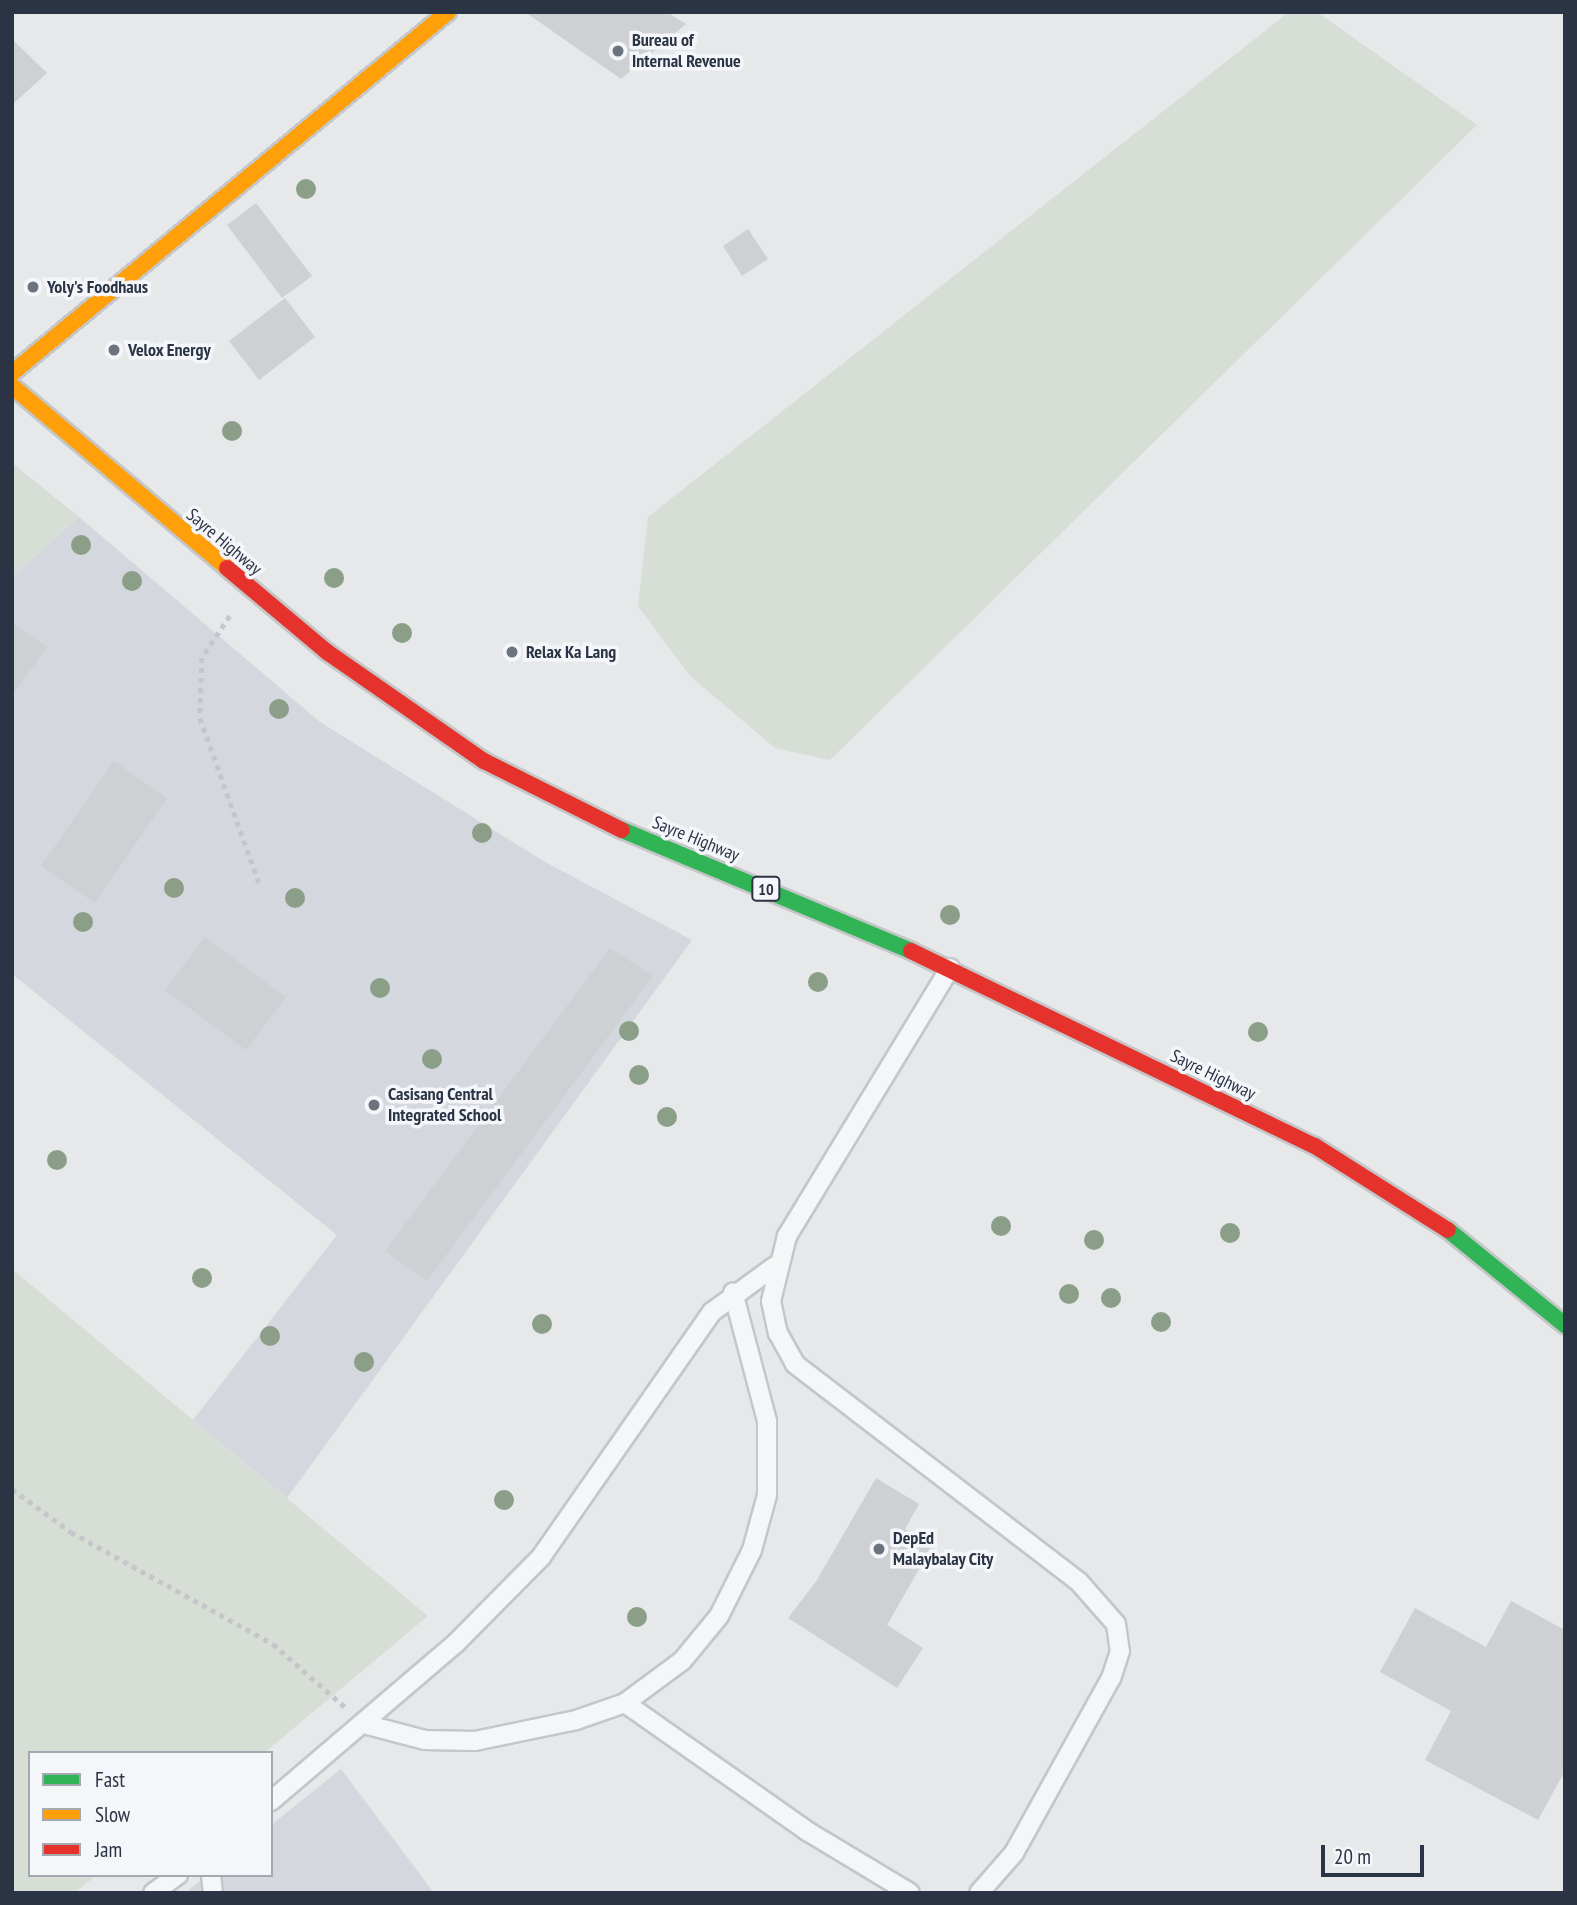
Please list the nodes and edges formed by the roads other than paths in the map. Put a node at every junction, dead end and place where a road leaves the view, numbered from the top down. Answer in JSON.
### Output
{"nodes":[{"id":1,"x":448,"y":12,"type":"edge"},
{"id":2,"x":12,"y":373,"type":"edge"},
{"id":3,"x":12,"y":386,"type":"edge"},
{"id":4,"x":950,"y":968,"type":"junction"},
{"id":5,"x":775,"y":1266,"type":"junction"},
{"id":6,"x":733,"y":1292,"type":"junction"},
{"id":7,"x":1565,"y":1325,"type":"edge"},
{"id":8,"x":625,"y":1703,"type":"junction"},
{"id":9,"x":364,"y":1724,"type":"junction"},
{"id":10,"x":273,"y":1799,"type":"edge"},
{"id":11,"x":175,"y":1877,"type":"edge"},
{"id":12,"x":153,"y":1893,"type":"edge"},
{"id":13,"x":911,"y":1893,"type":"edge"},
{"id":14,"x":979,"y":1893,"type":"edge"}],
"edges":[{"from":1,"to":2,"type":"main road"},
{"from":3,"to":4,"type":"main road","name":"Sayre Highway","number":"10"},
{"from":4,"to":5,"type":"lane"},
{"from":4,"to":7,"type":"main road","name":"Sayre Highway","number":"10"},
{"from":5,"to":6,"type":"lane"},
{"from":5,"to":14,"type":"lane"},
{"from":6,"to":8,"type":"lane"},
{"from":6,"to":9,"type":"lane"},
{"from":8,"to":9,"type":"lane"},
{"from":8,"to":13,"type":"lane"},
{"from":9,"to":10,"type":"lane"},
{"from":11,"to":12,"type":"lane"}]}
